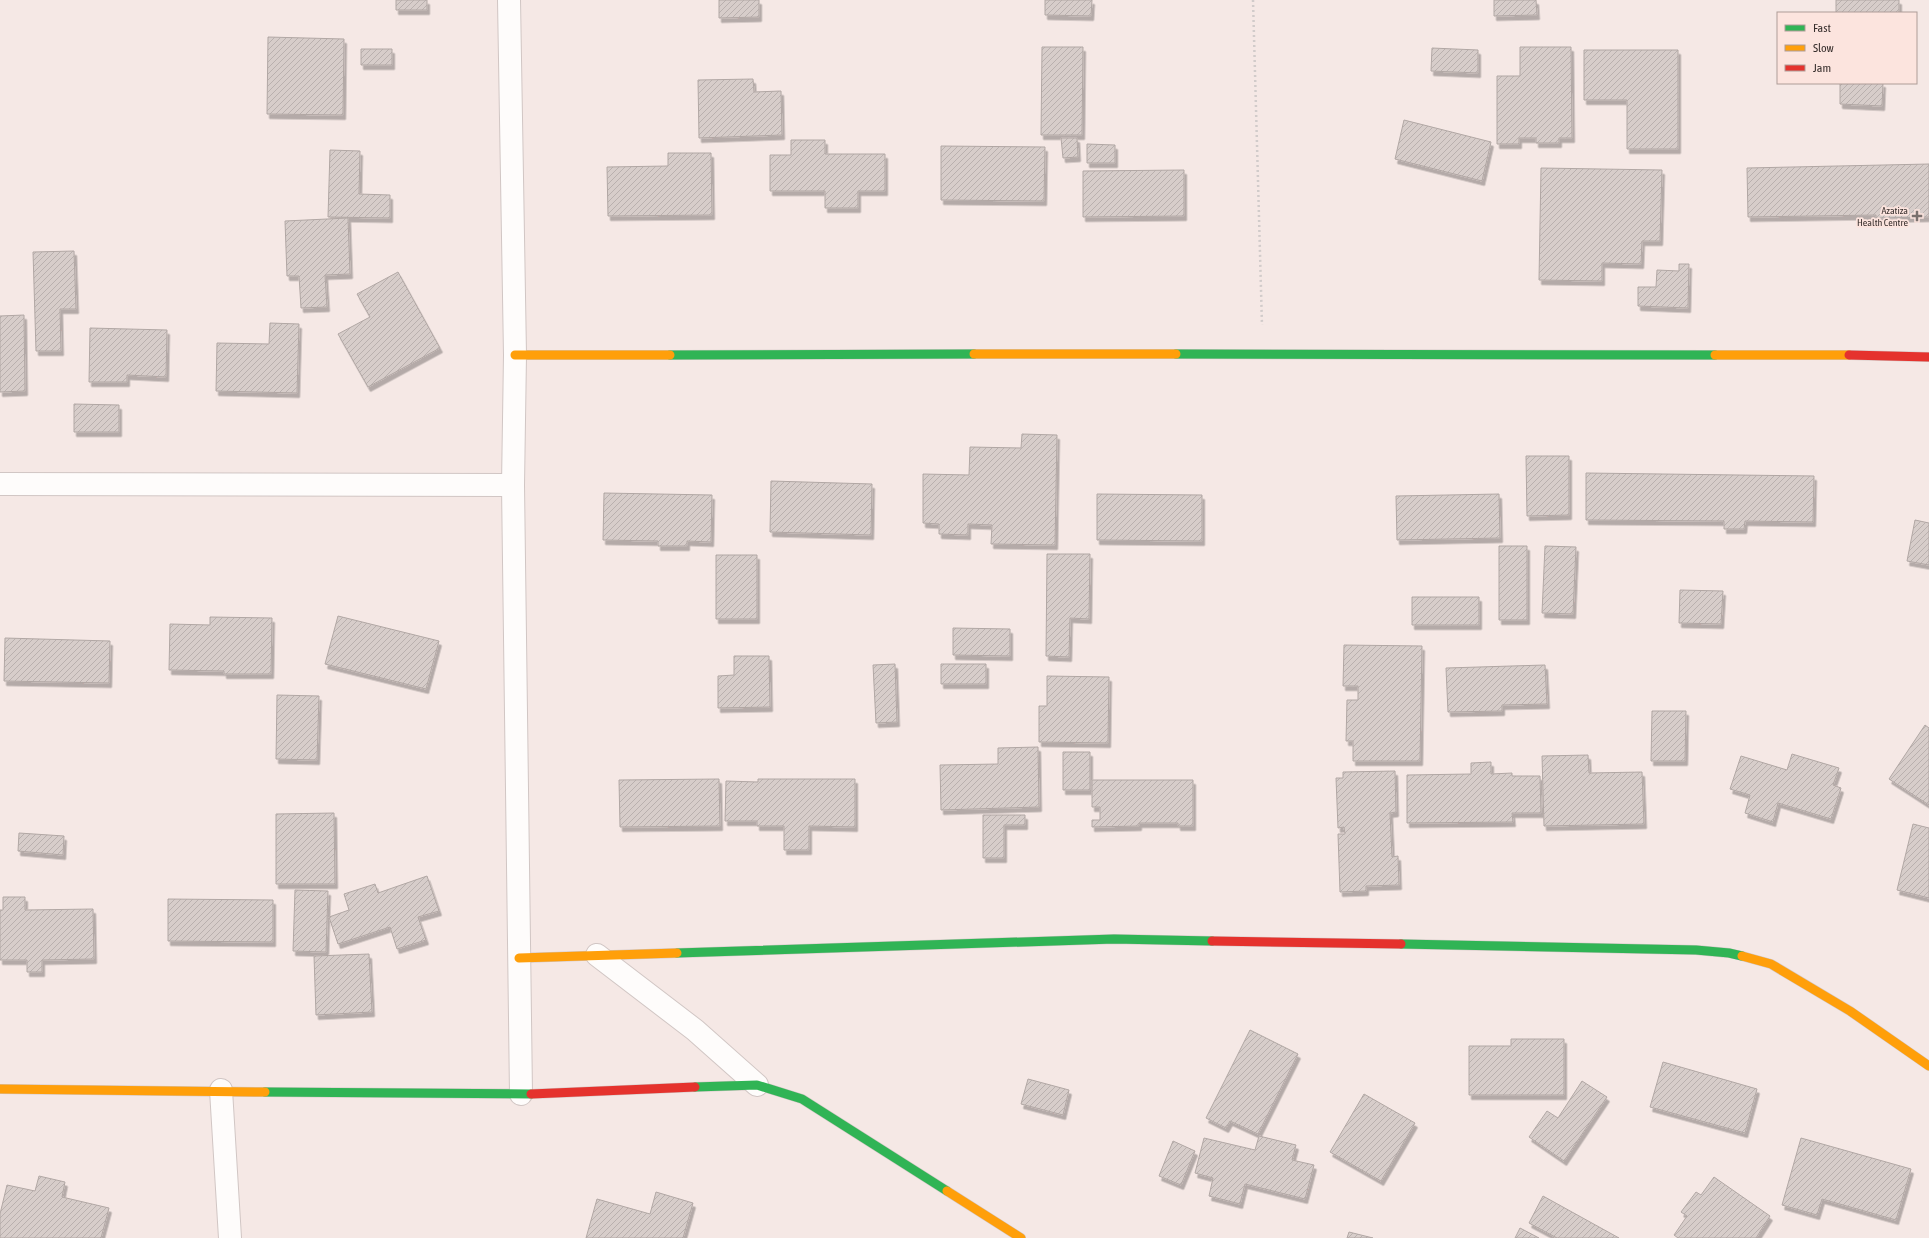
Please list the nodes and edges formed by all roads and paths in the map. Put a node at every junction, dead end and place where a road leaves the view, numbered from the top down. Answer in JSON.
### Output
{"nodes":[{"id":1,"x":509,"y":0,"type":"edge"},
{"id":2,"x":1253,"y":0,"type":"edge"},
{"id":3,"x":1262,"y":354,"type":"junction"},
{"id":4,"x":515,"y":355,"type":"junction"},
{"id":5,"x":1929,"y":357,"type":"edge"},
{"id":6,"x":0,"y":484,"type":"edge"},
{"id":7,"x":513,"y":485,"type":"junction"},
{"id":8,"x":597,"y":955,"type":"junction"},
{"id":9,"x":519,"y":958,"type":"junction"},
{"id":10,"x":1929,"y":1066,"type":"edge"},
{"id":11,"x":757,"y":1085,"type":"junction"},
{"id":12,"x":0,"y":1089,"type":"edge"},
{"id":13,"x":221,"y":1090,"type":"junction"},
{"id":14,"x":521,"y":1094,"type":"junction"},
{"id":15,"x":230,"y":1238,"type":"edge"},
{"id":16,"x":1020,"y":1238,"type":"edge"}],
"edges":[{"from":1,"to":4,"type":"street"},
{"from":2,"to":3,"type":"path"},
{"from":3,"to":4,"type":"street"},
{"from":3,"to":5,"type":"street"},
{"from":4,"to":7,"type":"street"},
{"from":6,"to":7,"type":"street"},
{"from":7,"to":9,"type":"street"},
{"from":8,"to":9,"type":"street"},
{"from":8,"to":10,"type":"street"},
{"from":8,"to":11,"type":"street"},
{"from":9,"to":14,"type":"street"},
{"from":11,"to":14,"type":"street"},
{"from":11,"to":16,"type":"street"},
{"from":12,"to":13,"type":"street"},
{"from":13,"to":14,"type":"street"},
{"from":13,"to":15,"type":"street"}]}
